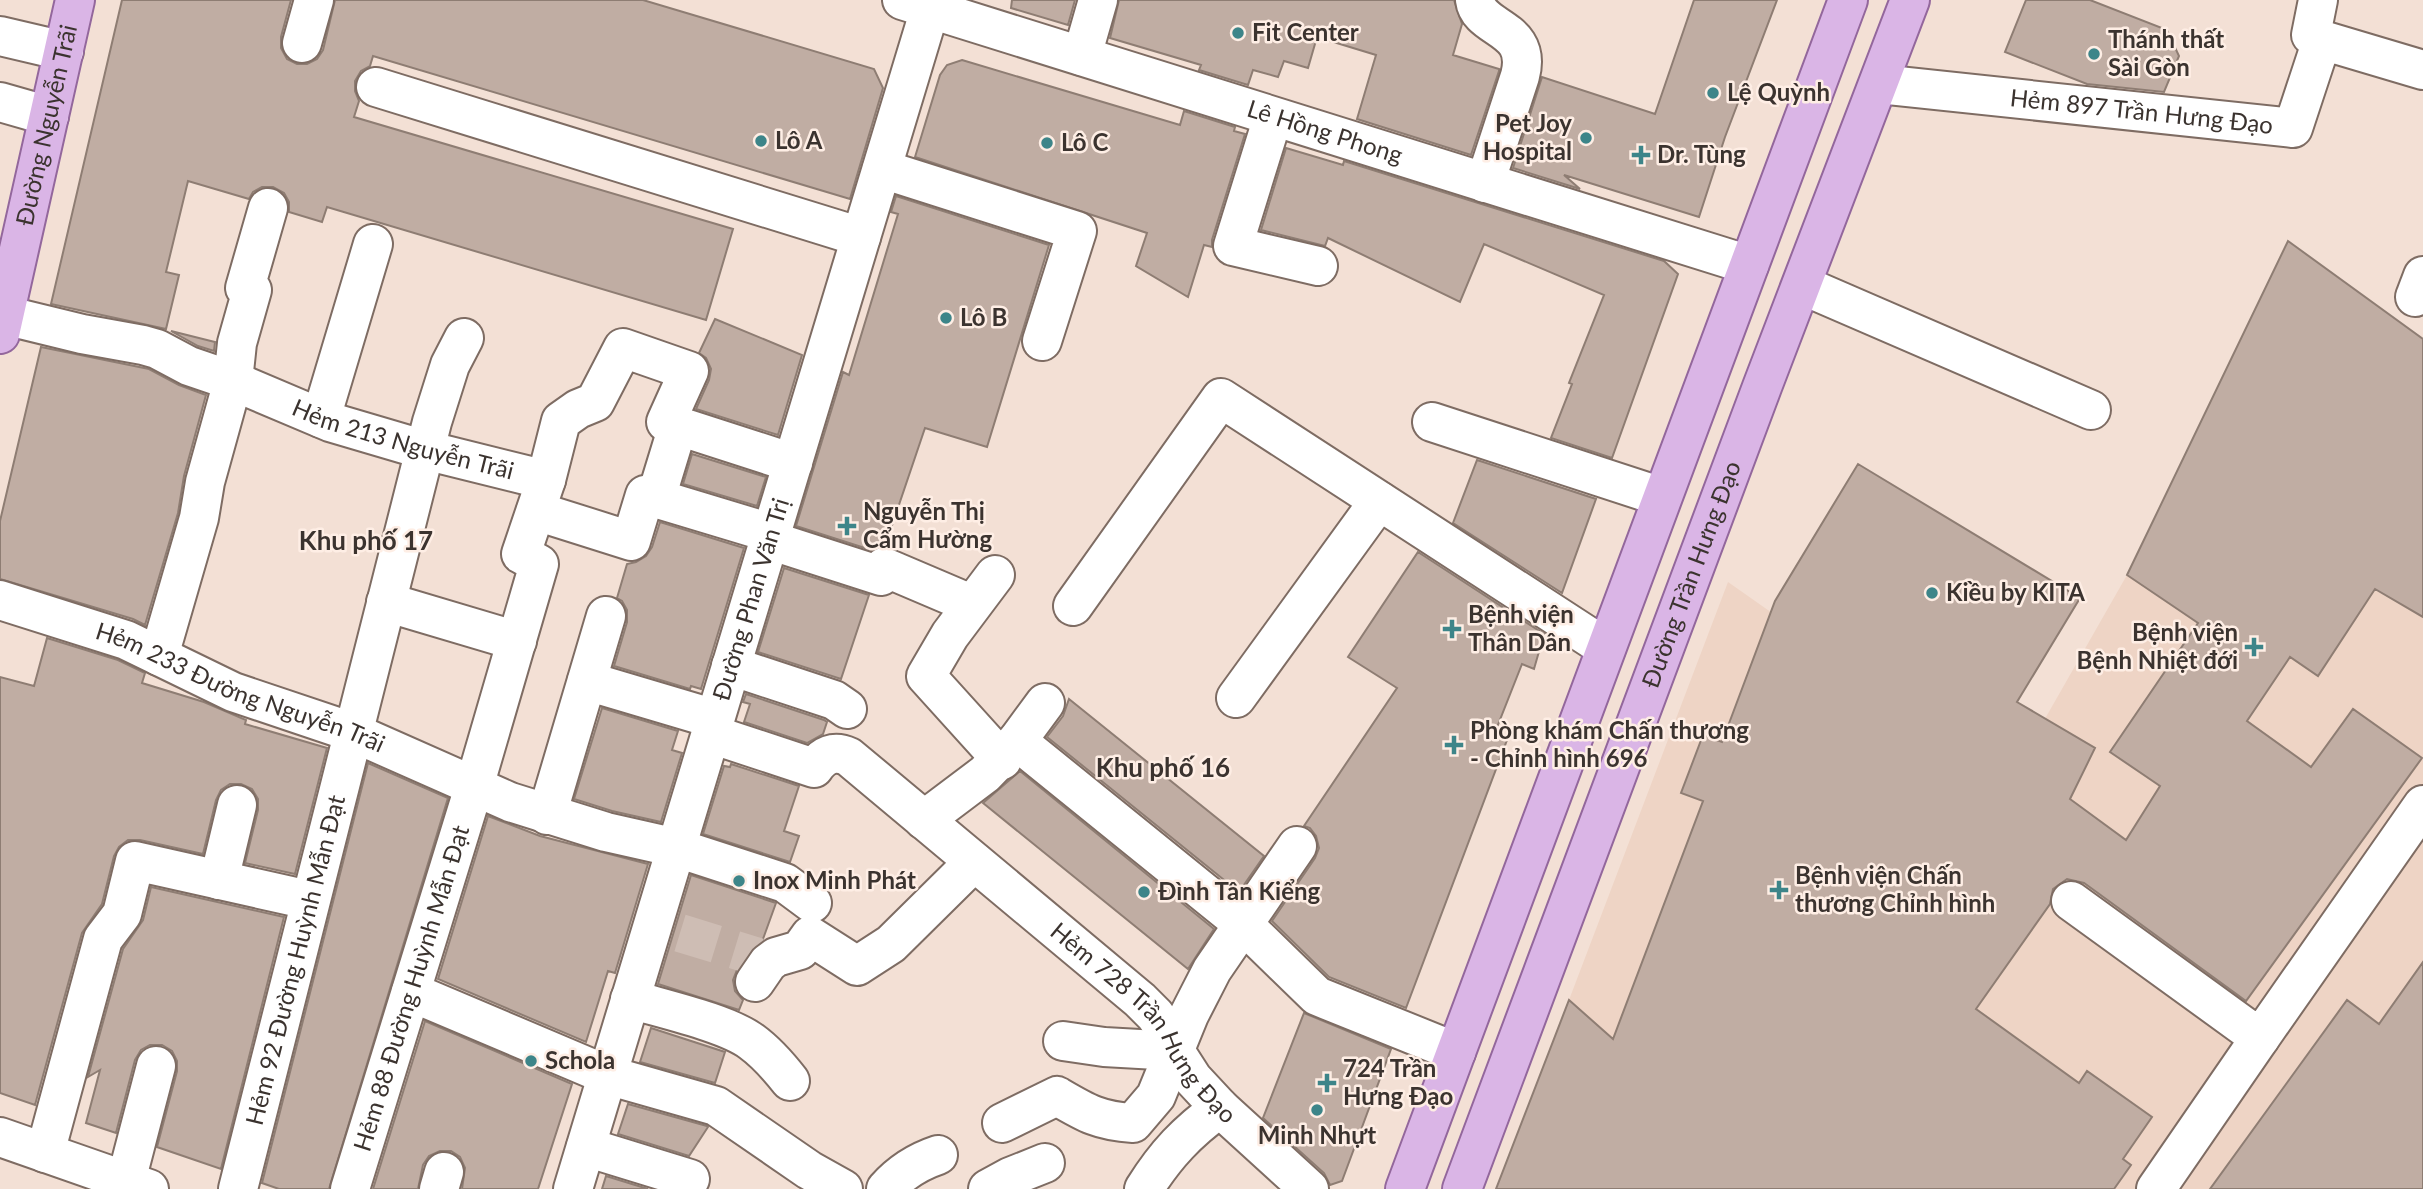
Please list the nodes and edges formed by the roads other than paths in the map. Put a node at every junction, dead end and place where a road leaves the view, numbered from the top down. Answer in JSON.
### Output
{"nodes":[{"id":1,"x":75,"y":0,"type":"edge"},
{"id":2,"x":314,"y":0,"type":"edge"},
{"id":3,"x":1098,"y":0,"type":"edge"},
{"id":4,"x":1475,"y":0,"type":"edge"},
{"id":5,"x":1848,"y":0,"type":"edge"},
{"id":6,"x":1910,"y":0,"type":"edge"},
{"id":7,"x":2318,"y":0,"type":"edge"},
{"id":8,"x":916,"y":4,"type":"edge"},
{"id":9,"x":0,"y":36,"type":"edge"},
{"id":10,"x":2322,"y":40,"type":"junction"},
{"id":11,"x":302,"y":43,"type":"dead end"},
{"id":12,"x":64,"y":51,"type":"junction"},
{"id":13,"x":1082,"y":56,"type":"junction"},
{"id":14,"x":2423,"y":70,"type":"edge"},
{"id":15,"x":1879,"y":84,"type":"junction"},
{"id":16,"x":376,"y":87,"type":"dead end"},
{"id":17,"x":0,"y":102,"type":"edge"},
{"id":18,"x":49,"y":116,"type":"junction"},
{"id":19,"x":1273,"y":117,"type":"junction"},
{"id":20,"x":882,"y":169,"type":"junction"},
{"id":21,"x":1485,"y":183,"type":"junction"},
{"id":22,"x":268,"y":208,"type":"dead end"},
{"id":23,"x":861,"y":237,"type":"junction"},
{"id":24,"x":373,"y":244,"type":"dead end"},
{"id":25,"x":1749,"y":265,"type":"junction"},
{"id":26,"x":1318,"y":266,"type":"dead end"},
{"id":27,"x":1802,"y":285,"type":"junction"},
{"id":28,"x":4,"y":304,"type":"edge"},
{"id":29,"x":464,"y":338,"type":"dead end"},
{"id":30,"x":1042,"y":341,"type":"dead end"},
{"id":31,"x":233,"y":381,"type":"junction"},
{"id":32,"x":2091,"y":410,"type":"dead end"},
{"id":33,"x":321,"y":418,"type":"junction"},
{"id":34,"x":1432,"y":422,"type":"dead end"},
{"id":35,"x":678,"y":426,"type":"junction"},
{"id":36,"x":425,"y":450,"type":"junction"},
{"id":37,"x":793,"y":463,"type":"junction"},
{"id":38,"x":541,"y":495,"type":"junction"},
{"id":39,"x":1662,"y":497,"type":"junction"},
{"id":40,"x":656,"y":498,"type":"junction"},
{"id":41,"x":1379,"y":501,"type":"junction"},
{"id":42,"x":770,"y":536,"type":"junction"},
{"id":43,"x":539,"y":564,"type":"joint"},
{"id":44,"x":995,"y":575,"type":"dead end"},
{"id":45,"x":0,"y":600,"type":"edge"},
{"id":46,"x":386,"y":602,"type":"junction"},
{"id":47,"x":971,"y":604,"type":"junction"},
{"id":48,"x":1073,"y":606,"type":"dead end"},
{"id":49,"x":606,"y":616,"type":"dead end"},
{"id":50,"x":517,"y":641,"type":"junction"},
{"id":51,"x":1606,"y":648,"type":"junction"},
{"id":52,"x":159,"y":656,"type":"junction"},
{"id":53,"x":731,"y":666,"type":"junction"},
{"id":54,"x":587,"y":681,"type":"junction"},
{"id":55,"x":1236,"y":698,"type":"dead end"},
{"id":56,"x":1045,"y":703,"type":"dead end"},
{"id":57,"x":847,"y":709,"type":"dead end"},
{"id":58,"x":713,"y":727,"type":"junction"},
{"id":59,"x":352,"y":732,"type":"junction"},
{"id":60,"x":1009,"y":750,"type":"junction"},
{"id":61,"x":474,"y":787,"type":"junction"},
{"id":62,"x":237,"y":805,"type":"dead end"},
{"id":63,"x":2423,"y":805,"type":"edge"},
{"id":64,"x":547,"y":815,"type":"junction"},
{"id":65,"x":924,"y":820,"type":"junction"},
{"id":66,"x":1297,"y":846,"type":"dead end"},
{"id":67,"x":677,"y":848,"type":"junction"},
{"id":68,"x":974,"y":862,"type":"junction"},
{"id":69,"x":219,"y":880,"type":"junction"},
{"id":70,"x":309,"y":900,"type":"junction"},
{"id":71,"x":2071,"y":901,"type":"dead end"},
{"id":72,"x":812,"y":903,"type":"dead end"},
{"id":73,"x":1243,"y":924,"type":"junction"},
{"id":74,"x":761,"y":967,"type":"tunnel mouth"},
{"id":75,"x":411,"y":992,"type":"junction"},
{"id":76,"x":630,"y":999,"type":"junction"},
{"id":77,"x":1473,"y":1007,"type":"junction"},
{"id":78,"x":1524,"y":1025,"type":"junction"},
{"id":79,"x":2260,"y":1038,"type":"junction"},
{"id":80,"x":1063,"y":1041,"type":"dead end"},
{"id":81,"x":1175,"y":1051,"type":"junction"},
{"id":82,"x":1456,"y":1052,"type":"junction"},
{"id":83,"x":156,"y":1066,"type":"dead end"},
{"id":84,"x":607,"y":1075,"type":"junction"},
{"id":85,"x":790,"y":1081,"type":"dead end"},
{"id":86,"x":1220,"y":1108,"type":"junction"},
{"id":87,"x":1002,"y":1123,"type":"dead end"},
{"id":88,"x":0,"y":1137,"type":"edge"},
{"id":89,"x":586,"y":1147,"type":"junction"},
{"id":90,"x":939,"y":1155,"type":"dead end"},
{"id":91,"x":1045,"y":1163,"type":"dead end"},
{"id":92,"x":53,"y":1166,"type":"edge"},
{"id":93,"x":690,"y":1180,"type":"edge"},
{"id":94,"x":140,"y":1186,"type":"edge"},
{"id":95,"x":238,"y":1189,"type":"edge"},
{"id":96,"x":350,"y":1189,"type":"edge"},
{"id":97,"x":573,"y":1189,"type":"edge"},
{"id":98,"x":843,"y":1189,"type":"edge"},
{"id":99,"x":886,"y":1189,"type":"edge"},
{"id":100,"x":988,"y":1189,"type":"edge"},
{"id":101,"x":1144,"y":1189,"type":"edge"},
{"id":102,"x":1309,"y":1189,"type":"edge"},
{"id":103,"x":1405,"y":1189,"type":"edge"},
{"id":104,"x":1462,"y":1189,"type":"edge"},
{"id":105,"x":2156,"y":1189,"type":"edge"}],
"edges":[{"from":1,"to":12,"type":"main road","name":"Đường Nguyễn Trãi"},
{"from":2,"to":11,"type":"street"},
{"from":3,"to":13,"type":"street"},
{"from":4,"to":21,"type":"street"},
{"from":5,"to":25,"type":"main road"},
{"from":6,"to":15,"type":"main road","name":"Đường Trần Hưng Đạo"},
{"from":7,"to":10,"type":"street"},
{"from":8,"to":13,"type":"street","name":"Lê Hồng Phong"},
{"from":8,"to":20,"type":"street","name":"Đường Phan Văn Trị"},
{"from":9,"to":12,"type":"street"},
{"from":10,"to":14,"type":"street"},
{"from":10,"to":15,"type":"street","name":"Hẻm 897 Trần Hưng Đạo"},
{"from":12,"to":18,"type":"main road","name":"Đường Nguyễn Trãi"},
{"from":13,"to":19,"type":"street","name":"Lê Hồng Phong"},
{"from":15,"to":27,"type":"main road","name":"Đường Trần Hưng Đạo"},
{"from":16,"to":23,"type":"street"},
{"from":17,"to":18,"type":"street"},
{"from":18,"to":28,"type":"main road","name":"Đường Nguyễn Trãi"},
{"from":19,"to":21,"type":"street","name":"Lê Hồng Phong"},
{"from":19,"to":26,"type":"street"},
{"from":20,"to":23,"type":"street","name":"Đường Phan Văn Trị"},
{"from":20,"to":30,"type":"street"},
{"from":21,"to":25,"type":"street","name":"Lê Hồng Phong"},
{"from":22,"to":31,"type":"street"},
{"from":23,"to":37,"type":"street","name":"Đường Phan Văn Trị"},
{"from":24,"to":33,"type":"street"},
{"from":25,"to":27,"type":"main road"},
{"from":25,"to":39,"type":"main road"},
{"from":27,"to":32,"type":"street"},
{"from":27,"to":78,"type":"main road","name":"Đường Trần Hưng Đạo"},
{"from":28,"to":31,"type":"street","name":"Hẻm 213 Nguyễn Trãi"},
{"from":29,"to":36,"type":"street","name":"Hẻm 92 Đường Huỳnh Mẫn Đạt"},
{"from":31,"to":33,"type":"street","name":"Hẻm 213 Nguyễn Trãi"},
{"from":31,"to":52,"type":"street"},
{"from":33,"to":36,"type":"street","name":"Hẻm 213 Nguyễn Trãi"},
{"from":34,"to":39,"type":"street"},
{"from":35,"to":37,"type":"street"},
{"from":35,"to":38,"type":"street"},
{"from":35,"to":40,"type":"street"},
{"from":36,"to":38,"type":"street","name":"Hẻm 213 Nguyễn Trãi"},
{"from":36,"to":46,"type":"street","name":"Hẻm 92 Đường Huỳnh Mẫn Đạt"},
{"from":37,"to":42,"type":"street","name":"Đường Phan Văn Trị"},
{"from":38,"to":40,"type":"street","name":"Hẻm 213 Nguyễn Trãi"},
{"from":38,"to":43,"type":"street","name":"Hẻm 213 Nguyễn Trãi"},
{"from":39,"to":51,"type":"main road"},
{"from":40,"to":42,"type":"street"},
{"from":41,"to":48,"type":"street"},
{"from":41,"to":51,"type":"street"},
{"from":41,"to":55,"type":"street"},
{"from":42,"to":47,"type":"street"},
{"from":42,"to":53,"type":"street","name":"Đường Phan Văn Trị"},
{"from":43,"to":50,"type":"street","name":"Hẻm 88 Đường Huỳnh Mẫn Đạt"},
{"from":44,"to":47,"type":"street"},
{"from":45,"to":52,"type":"street","name":"Hẻm 233 Đường Nguyễn Trãi"},
{"from":46,"to":50,"type":"street"},
{"from":46,"to":59,"type":"street","name":"Hẻm 92 Đường Huỳnh Mẫn Đạt"},
{"from":47,"to":60,"type":"street"},
{"from":49,"to":54,"type":"street"},
{"from":50,"to":61,"type":"street","name":"Hẻm 88 Đường Huỳnh Mẫn Đạt"},
{"from":51,"to":77,"type":"main road"},
{"from":52,"to":59,"type":"street","name":"Hẻm 233 Đường Nguyễn Trãi"},
{"from":53,"to":57,"type":"street"},
{"from":53,"to":58,"type":"street","name":"Đường Phan Văn Trị"},
{"from":54,"to":58,"type":"street"},
{"from":54,"to":64,"type":"street"},
{"from":56,"to":60,"type":"street"},
{"from":58,"to":65,"type":"street","name":"Hẻm 728 Trần Hưng Đạo"},
{"from":58,"to":67,"type":"street","name":"Đường Phan Văn Trị"},
{"from":59,"to":61,"type":"street","name":"Hẻm 233 Đường Nguyễn Trãi"},
{"from":59,"to":70,"type":"street","name":"Hẻm 92 Đường Huỳnh Mẫn Đạt"},
{"from":60,"to":65,"type":"street"},
{"from":60,"to":73,"type":"street"},
{"from":61,"to":64,"type":"street","name":"Hẻm 233 Đường Nguyễn Trãi"},
{"from":61,"to":75,"type":"street","name":"Hẻm 88 Đường Huỳnh Mẫn Đạt"},
{"from":62,"to":69,"type":"street"},
{"from":63,"to":79,"type":"street"},
{"from":64,"to":67,"type":"street","name":"Hẻm 233 Đường Nguyễn Trãi"},
{"from":65,"to":68,"type":"street","name":"Hẻm 728 Trần Hưng Đạo"},
{"from":66,"to":73,"type":"street"},
{"from":67,"to":72,"type":"street","name":"Hẻm 233 Đường Nguyễn Trãi"},
{"from":67,"to":76,"type":"street","name":"Đường Phan Văn Trị"},
{"from":68,"to":74,"type":"street"},
{"from":68,"to":81,"type":"street","name":"Hẻm 728 Trần Hưng Đạo"},
{"from":69,"to":70,"type":"street"},
{"from":69,"to":92,"type":"street"},
{"from":70,"to":95,"type":"street","name":"Hẻm 92 Đường Huỳnh Mẫn Đạt"},
{"from":71,"to":79,"type":"street"},
{"from":73,"to":81,"type":"street"},
{"from":73,"to":82,"type":"street"},
{"from":75,"to":84,"type":"street"},
{"from":75,"to":96,"type":"street","name":"Hẻm 88 Đường Huỳnh Mẫn Đạt"},
{"from":76,"to":84,"type":"street","name":"Đường Phan Văn Trị"},
{"from":76,"to":85,"type":"street"},
{"from":77,"to":78,"type":"main road"},
{"from":77,"to":82,"type":"main road"},
{"from":78,"to":104,"type":"main road","name":"Đường Trần Hưng Đạo"},
{"from":79,"to":105,"type":"street"},
{"from":80,"to":81,"type":"street"},
{"from":81,"to":86,"type":"street","name":"Hẻm 728 Trần Hưng Đạo"},
{"from":81,"to":87,"type":"street"},
{"from":82,"to":103,"type":"main road"},
{"from":83,"to":94,"type":"street"},
{"from":84,"to":89,"type":"street","name":"Đường Phan Văn Trị"},
{"from":84,"to":98,"type":"street"},
{"from":86,"to":101,"type":"street"},
{"from":86,"to":102,"type":"street","name":"Hẻm 728 Trần Hưng Đạo"},
{"from":88,"to":92,"type":"street"},
{"from":89,"to":93,"type":"street"},
{"from":89,"to":97,"type":"street","name":"Đường Phan Văn Trị"},
{"from":90,"to":99,"type":"street"},
{"from":91,"to":100,"type":"street"},
{"from":92,"to":94,"type":"street"}]}
